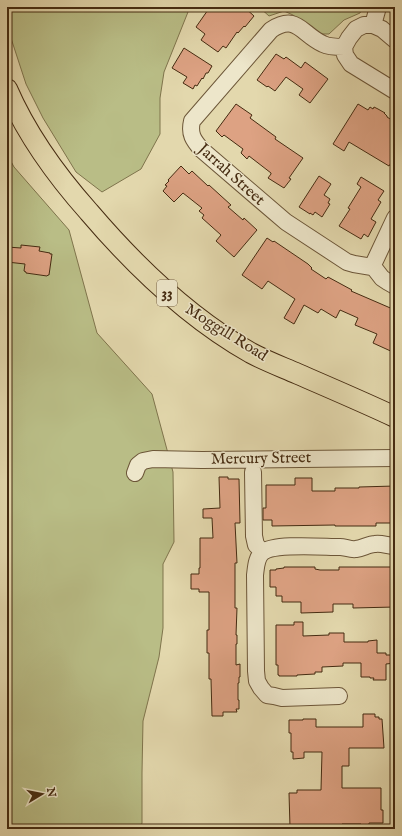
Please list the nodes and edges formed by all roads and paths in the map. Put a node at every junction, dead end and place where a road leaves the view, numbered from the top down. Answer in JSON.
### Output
{"nodes":[{"id":1,"x":378,"y":7,"type":"edge"},
{"id":2,"x":373,"y":25,"type":"junction"},
{"id":3,"x":395,"y":40,"type":"edge"},
{"id":4,"x":344,"y":47,"type":"junction"},
{"id":5,"x":7,"y":89,"type":"edge"},
{"id":6,"x":395,"y":91,"type":"edge"},
{"id":7,"x":395,"y":218,"type":"edge"},
{"id":8,"x":372,"y":266,"type":"junction"},
{"id":9,"x":395,"y":286,"type":"edge"},
{"id":10,"x":395,"y":417,"type":"edge"},
{"id":11,"x":395,"y":458,"type":"edge"},
{"id":12,"x":253,"y":472,"type":"dead end"},
{"id":13,"x":135,"y":473,"type":"dead end"},
{"id":14,"x":395,"y":546,"type":"edge"},
{"id":15,"x":263,"y":552,"type":"junction"},
{"id":16,"x":339,"y":696,"type":"dead end"}],
"edges":[{"from":1,"to":2,"type":"street"},
{"from":2,"to":3,"type":"street"},
{"from":2,"to":4,"type":"street"},
{"from":4,"to":6,"type":"street"},
{"from":4,"to":8,"type":"street","name":"Jarrah Street"},
{"from":5,"to":10,"type":"main road","name":"Moggill Road","number":"33"},
{"from":7,"to":8,"type":"street"},
{"from":8,"to":9,"type":"street"},
{"from":11,"to":13,"type":"street","name":"Mercury Street"},
{"from":12,"to":15,"type":"street"},
{"from":14,"to":15,"type":"street"},
{"from":15,"to":16,"type":"street"}]}
